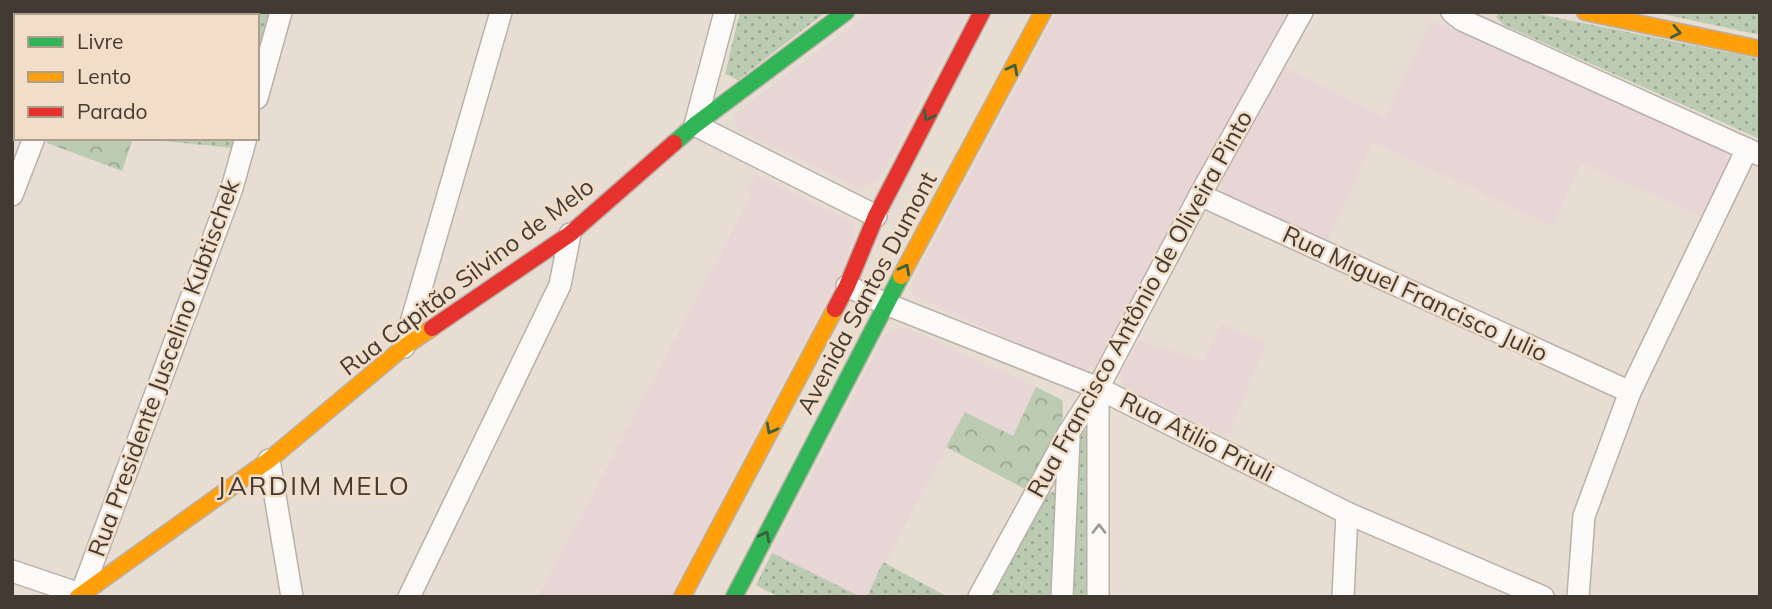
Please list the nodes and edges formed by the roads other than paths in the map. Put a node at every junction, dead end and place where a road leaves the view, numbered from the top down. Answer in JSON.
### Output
{"nodes":[{"id":1,"x":281,"y":12,"type":"edge"},
{"id":2,"x":501,"y":12,"type":"edge"},
{"id":3,"x":725,"y":12,"type":"edge"},
{"id":4,"x":846,"y":12,"type":"edge"},
{"id":5,"x":982,"y":12,"type":"edge"},
{"id":6,"x":1043,"y":12,"type":"edge"},
{"id":7,"x":1302,"y":12,"type":"edge"},
{"id":8,"x":1452,"y":12,"type":"edge"},
{"id":9,"x":1586,"y":12,"type":"edge"},
{"id":10,"x":1760,"y":49,"type":"edge"},
{"id":11,"x":259,"y":91,"type":"edge"},
{"id":12,"x":695,"y":125,"type":"junction"},
{"id":13,"x":33,"y":140,"type":"edge"},
{"id":14,"x":245,"y":140,"type":"edge"},
{"id":15,"x":1754,"y":152,"type":"edge"},
{"id":16,"x":12,"y":195,"type":"edge"},
{"id":17,"x":1200,"y":195,"type":"junction"},
{"id":18,"x":876,"y":216,"type":"junction"},
{"id":19,"x":570,"y":234,"type":"junction"},
{"id":20,"x":847,"y":286,"type":"junction"},
{"id":21,"x":886,"y":304,"type":"junction"},
{"id":22,"x":404,"y":347,"type":"junction"},
{"id":23,"x":1098,"y":388,"type":"junction"},
{"id":24,"x":1630,"y":392,"type":"junction"},
{"id":25,"x":1069,"y":432,"type":"junction"},
{"id":26,"x":269,"y":460,"type":"junction"},
{"id":27,"x":1348,"y":513,"type":"junction"},
{"id":28,"x":12,"y":570,"type":"edge"},
{"id":29,"x":79,"y":596,"type":"edge"},
{"id":30,"x":292,"y":597,"type":"edge"},
{"id":31,"x":409,"y":597,"type":"edge"},
{"id":32,"x":682,"y":597,"type":"edge"},
{"id":33,"x":734,"y":597,"type":"edge"},
{"id":34,"x":979,"y":597,"type":"edge"},
{"id":35,"x":1062,"y":597,"type":"edge"},
{"id":36,"x":1098,"y":597,"type":"edge"},
{"id":37,"x":1343,"y":597,"type":"edge"},
{"id":38,"x":1543,"y":597,"type":"edge"},
{"id":39,"x":1578,"y":597,"type":"edge"}],
"edges":[{"from":1,"to":11,"type":"street"},
{"from":2,"to":22,"type":"street"},
{"from":3,"to":12,"type":"street"},
{"from":4,"to":12,"type":"street","name":"Rua Capitão Silvino de Melo"},
{"from":5,"to":18,"type":"street","name":"Avenida Santos Dumont","one_way":true},
{"from":21,"to":6,"type":"street","name":"Avenida Santos Dumont","one_way":true},
{"from":7,"to":17,"type":"street","name":"Rua Francisco Antônio de Oliveira Pinto"},
{"from":8,"to":15,"type":"street"},
{"from":9,"to":10,"type":"street","one_way":true},
{"from":12,"to":18,"type":"street"},
{"from":12,"to":19,"type":"street","name":"Rua Capitão Silvino de Melo"},
{"from":13,"to":16,"type":"street"},
{"from":14,"to":29,"type":"street","name":"Rua Presidente Juscelino Kubtischek"},
{"from":15,"to":24,"type":"street"},
{"from":17,"to":23,"type":"street","name":"Rua Francisco Antônio de Oliveira Pinto"},
{"from":17,"to":24,"type":"street","name":"Rua Miguel Francisco Julio"},
{"from":18,"to":20,"type":"street","name":"Avenida Santos Dumont"},
{"from":19,"to":22,"type":"street","name":"Rua Capitão Silvino de Melo"},
{"from":19,"to":31,"type":"street"},
{"from":20,"to":21,"type":"street","name":"Rua Atilio Priuli"},
{"from":20,"to":32,"type":"street","name":"Avenida Santos Dumont","one_way":true},
{"from":21,"to":23,"type":"street","name":"Rua Atilio Priuli"},
{"from":33,"to":21,"type":"street","name":"Avenida Santos Dumont","one_way":true},
{"from":22,"to":26,"type":"street","name":"Rua Capitão Silvino de Melo"},
{"from":23,"to":25,"type":"street","name":"Rua Francisco Antônio de Oliveira Pinto"},
{"from":23,"to":27,"type":"street","name":"Rua Atilio Priuli"},
{"from":36,"to":23,"type":"street","one_way":true},
{"from":24,"to":39,"type":"street"},
{"from":25,"to":34,"type":"street","name":"Rua Francisco Antônio de Oliveira Pinto"},
{"from":25,"to":35,"type":"street"},
{"from":26,"to":29,"type":"street","name":"Rua Capitão Silvino de Melo"},
{"from":26,"to":30,"type":"street"},
{"from":27,"to":37,"type":"street"},
{"from":27,"to":38,"type":"street","name":"Rua Atilio Priuli"},
{"from":28,"to":29,"type":"street"}]}
